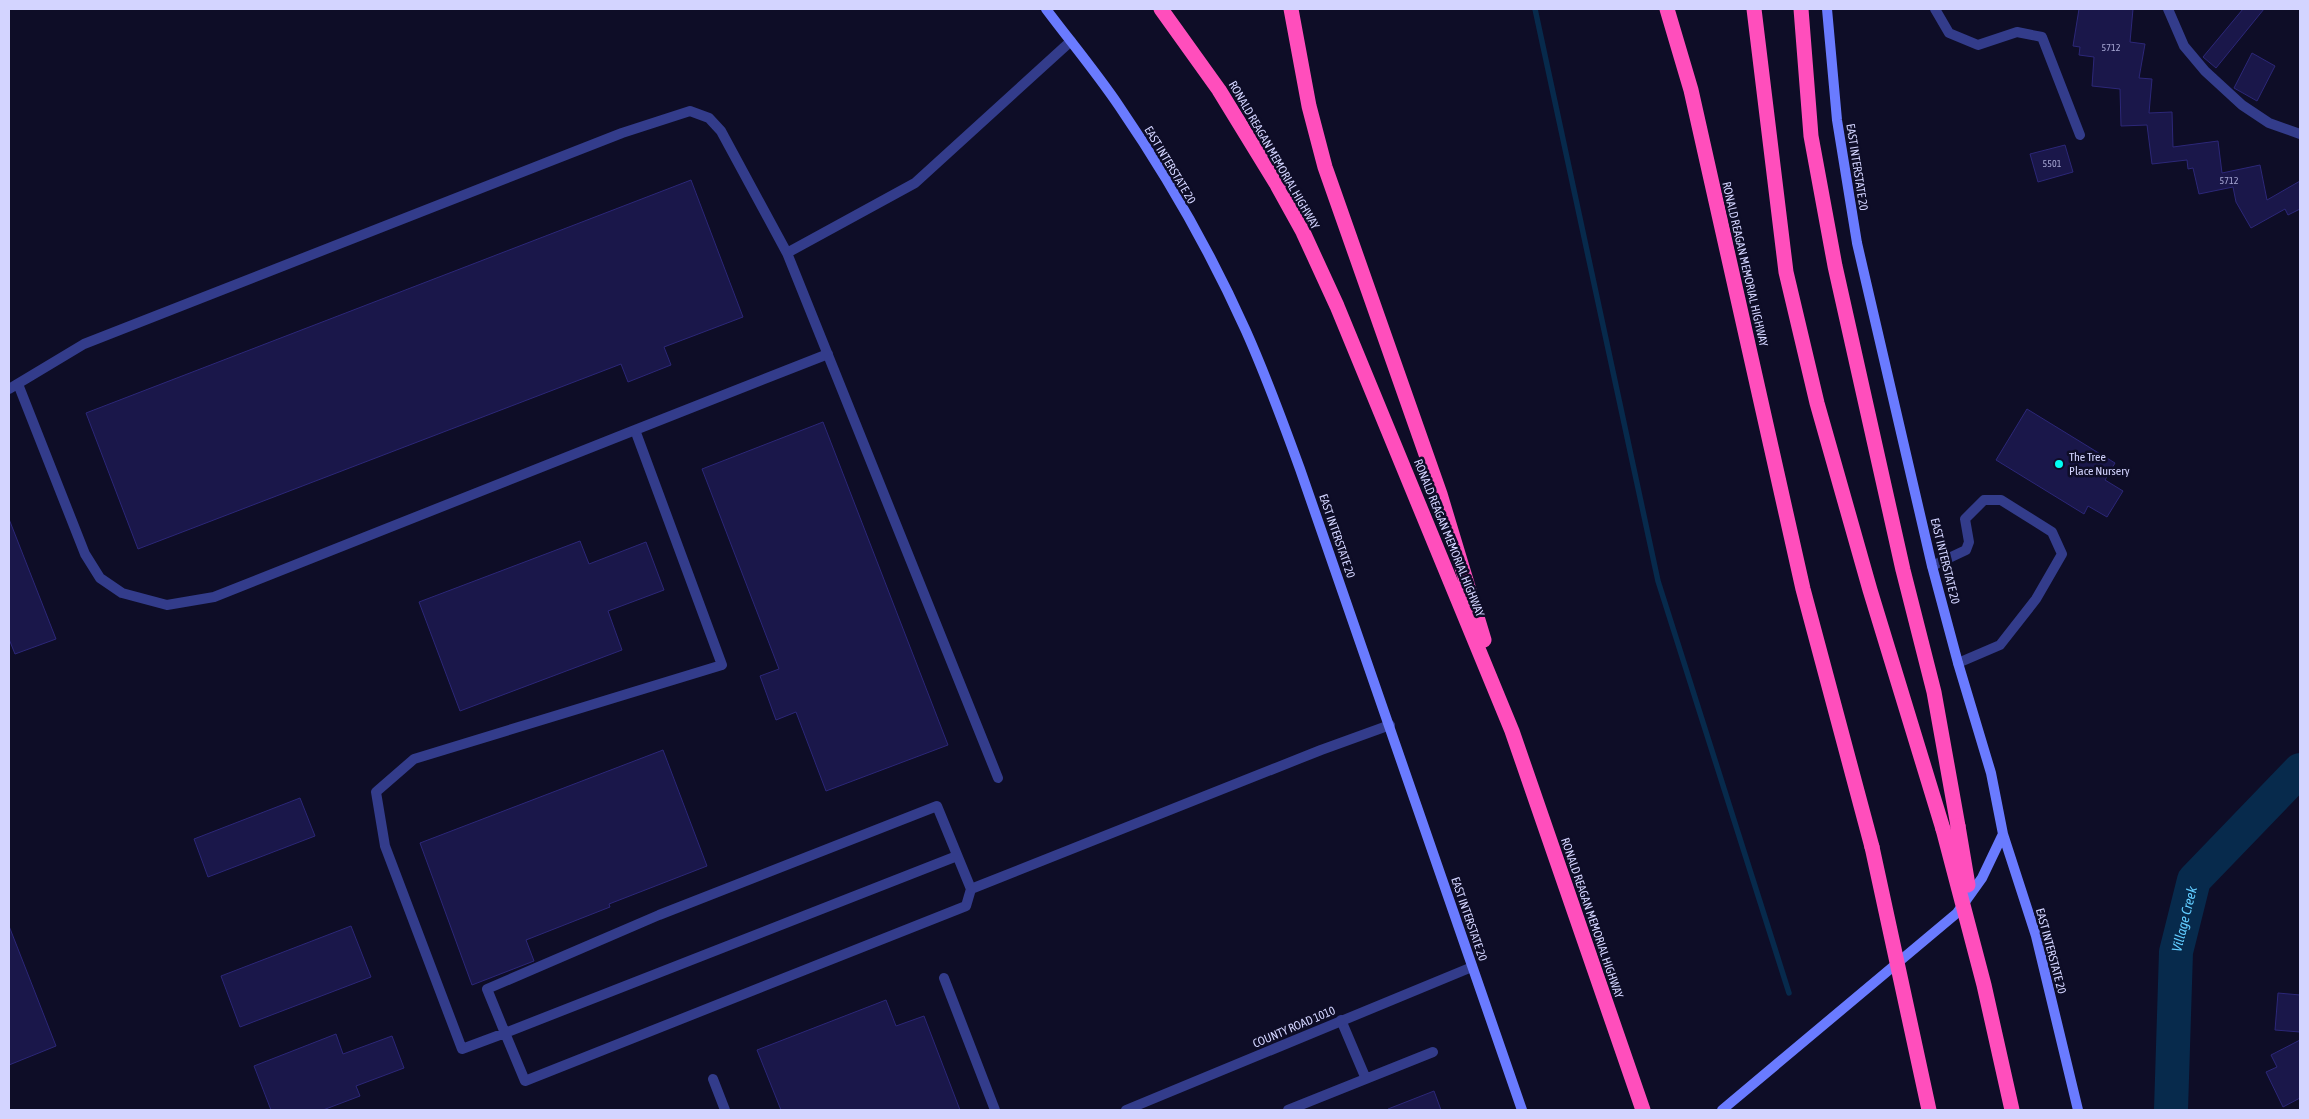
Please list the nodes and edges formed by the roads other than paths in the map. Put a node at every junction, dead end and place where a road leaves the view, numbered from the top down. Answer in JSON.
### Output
{"nodes":[{"id":1,"x":1046,"y":9,"type":"edge"},
{"id":2,"x":1161,"y":9,"type":"edge"},
{"id":3,"x":1291,"y":9,"type":"edge"},
{"id":4,"x":1667,"y":9,"type":"edge"},
{"id":5,"x":1754,"y":9,"type":"edge"},
{"id":6,"x":1801,"y":9,"type":"edge"},
{"id":7,"x":1827,"y":9,"type":"edge"},
{"id":8,"x":1935,"y":9,"type":"edge"},
{"id":9,"x":2168,"y":9,"type":"edge"},
{"id":10,"x":1071,"y":41,"type":"junction"},
{"id":11,"x":2300,"y":134,"type":"edge"},
{"id":12,"x":2080,"y":135,"type":"dead end"},
{"id":13,"x":787,"y":253,"type":"junction"},
{"id":14,"x":828,"y":354,"type":"junction"},
{"id":15,"x":14,"y":387,"type":"edge"},
{"id":16,"x":635,"y":430,"type":"junction"},
{"id":17,"x":1932,"y":566,"type":"junction"},
{"id":18,"x":1958,"y":663,"type":"junction"},
{"id":19,"x":1390,"y":726,"type":"junction"},
{"id":20,"x":1512,"y":731,"type":"junction"},
{"id":21,"x":998,"y":778,"type":"dead end"},
{"id":22,"x":2003,"y":834,"type":"junction"},
{"id":23,"x":957,"y":856,"type":"junction"},
{"id":24,"x":971,"y":889,"type":"junction"},
{"id":25,"x":1472,"y":967,"type":"junction"},
{"id":26,"x":944,"y":978,"type":"dead end"},
{"id":27,"x":1984,"y":985,"type":"junction"},
{"id":28,"x":1341,"y":1020,"type":"junction"},
{"id":29,"x":505,"y":1032,"type":"junction"},
{"id":30,"x":1433,"y":1052,"type":"dead end"},
{"id":31,"x":713,"y":1079,"type":"dead end"},
{"id":32,"x":1366,"y":1079,"type":"junction"},
{"id":33,"x":726,"y":1110,"type":"edge"},
{"id":34,"x":995,"y":1110,"type":"edge"},
{"id":35,"x":1126,"y":1110,"type":"edge"},
{"id":36,"x":1288,"y":1110,"type":"edge"},
{"id":37,"x":1522,"y":1110,"type":"edge"},
{"id":38,"x":1643,"y":1110,"type":"edge"},
{"id":39,"x":1722,"y":1110,"type":"edge"},
{"id":40,"x":1929,"y":1110,"type":"edge"},
{"id":41,"x":2012,"y":1110,"type":"edge"},
{"id":42,"x":2078,"y":1110,"type":"edge"}],
"edges":[{"from":1,"to":10,"type":"main road","name":"EAST INTERSTATE 20"},
{"from":2,"to":20,"type":"highway","name":"RONALD REAGAN MEMORIAL HIGHWAY"},
{"from":3,"to":20,"type":"highway"},
{"from":4,"to":40,"type":"highway","name":"RONALD REAGAN MEMORIAL HIGHWAY","bridge":true},
{"from":5,"to":27,"type":"highway","bridge":true},
{"from":6,"to":27,"type":"highway","bridge":true},
{"from":7,"to":17,"type":"main road","name":"EAST INTERSTATE 20"},
{"from":8,"to":12,"type":"street"},
{"from":9,"to":11,"type":"street"},
{"from":10,"to":13,"type":"street"},
{"from":10,"to":19,"type":"main road","name":"EAST INTERSTATE 20"},
{"from":13,"to":14,"type":"street"},
{"from":13,"to":15,"type":"street"},
{"from":14,"to":16,"type":"street"},
{"from":14,"to":21,"type":"street"},
{"from":15,"to":16,"type":"street"},
{"from":16,"to":29,"type":"street"},
{"from":17,"to":18,"type":"main road","name":"EAST INTERSTATE 20"},
{"from":17,"to":18,"type":"street"},
{"from":18,"to":22,"type":"main road","name":"EAST INTERSTATE 20"},
{"from":19,"to":24,"type":"street"},
{"from":19,"to":25,"type":"main road","name":"EAST INTERSTATE 20"},
{"from":20,"to":38,"type":"highway","name":"RONALD REAGAN MEMORIAL HIGHWAY"},
{"from":22,"to":39,"type":"main road"},
{"from":22,"to":42,"type":"main road","name":"EAST INTERSTATE 20"},
{"from":23,"to":24,"type":"street"},
{"from":23,"to":29,"type":"street"},
{"from":23,"to":29,"type":"street"},
{"from":24,"to":29,"type":"street"},
{"from":25,"to":28,"type":"street","name":"COUNTY ROAD 1010"},
{"from":25,"to":37,"type":"main road","name":"EAST INTERSTATE 20"},
{"from":26,"to":34,"type":"street"},
{"from":27,"to":41,"type":"highway","bridge":true},
{"from":28,"to":32,"type":"street"},
{"from":28,"to":35,"type":"street","name":"COUNTY ROAD 1010"},
{"from":30,"to":32,"type":"street"},
{"from":31,"to":33,"type":"street"},
{"from":32,"to":36,"type":"street"}]}
